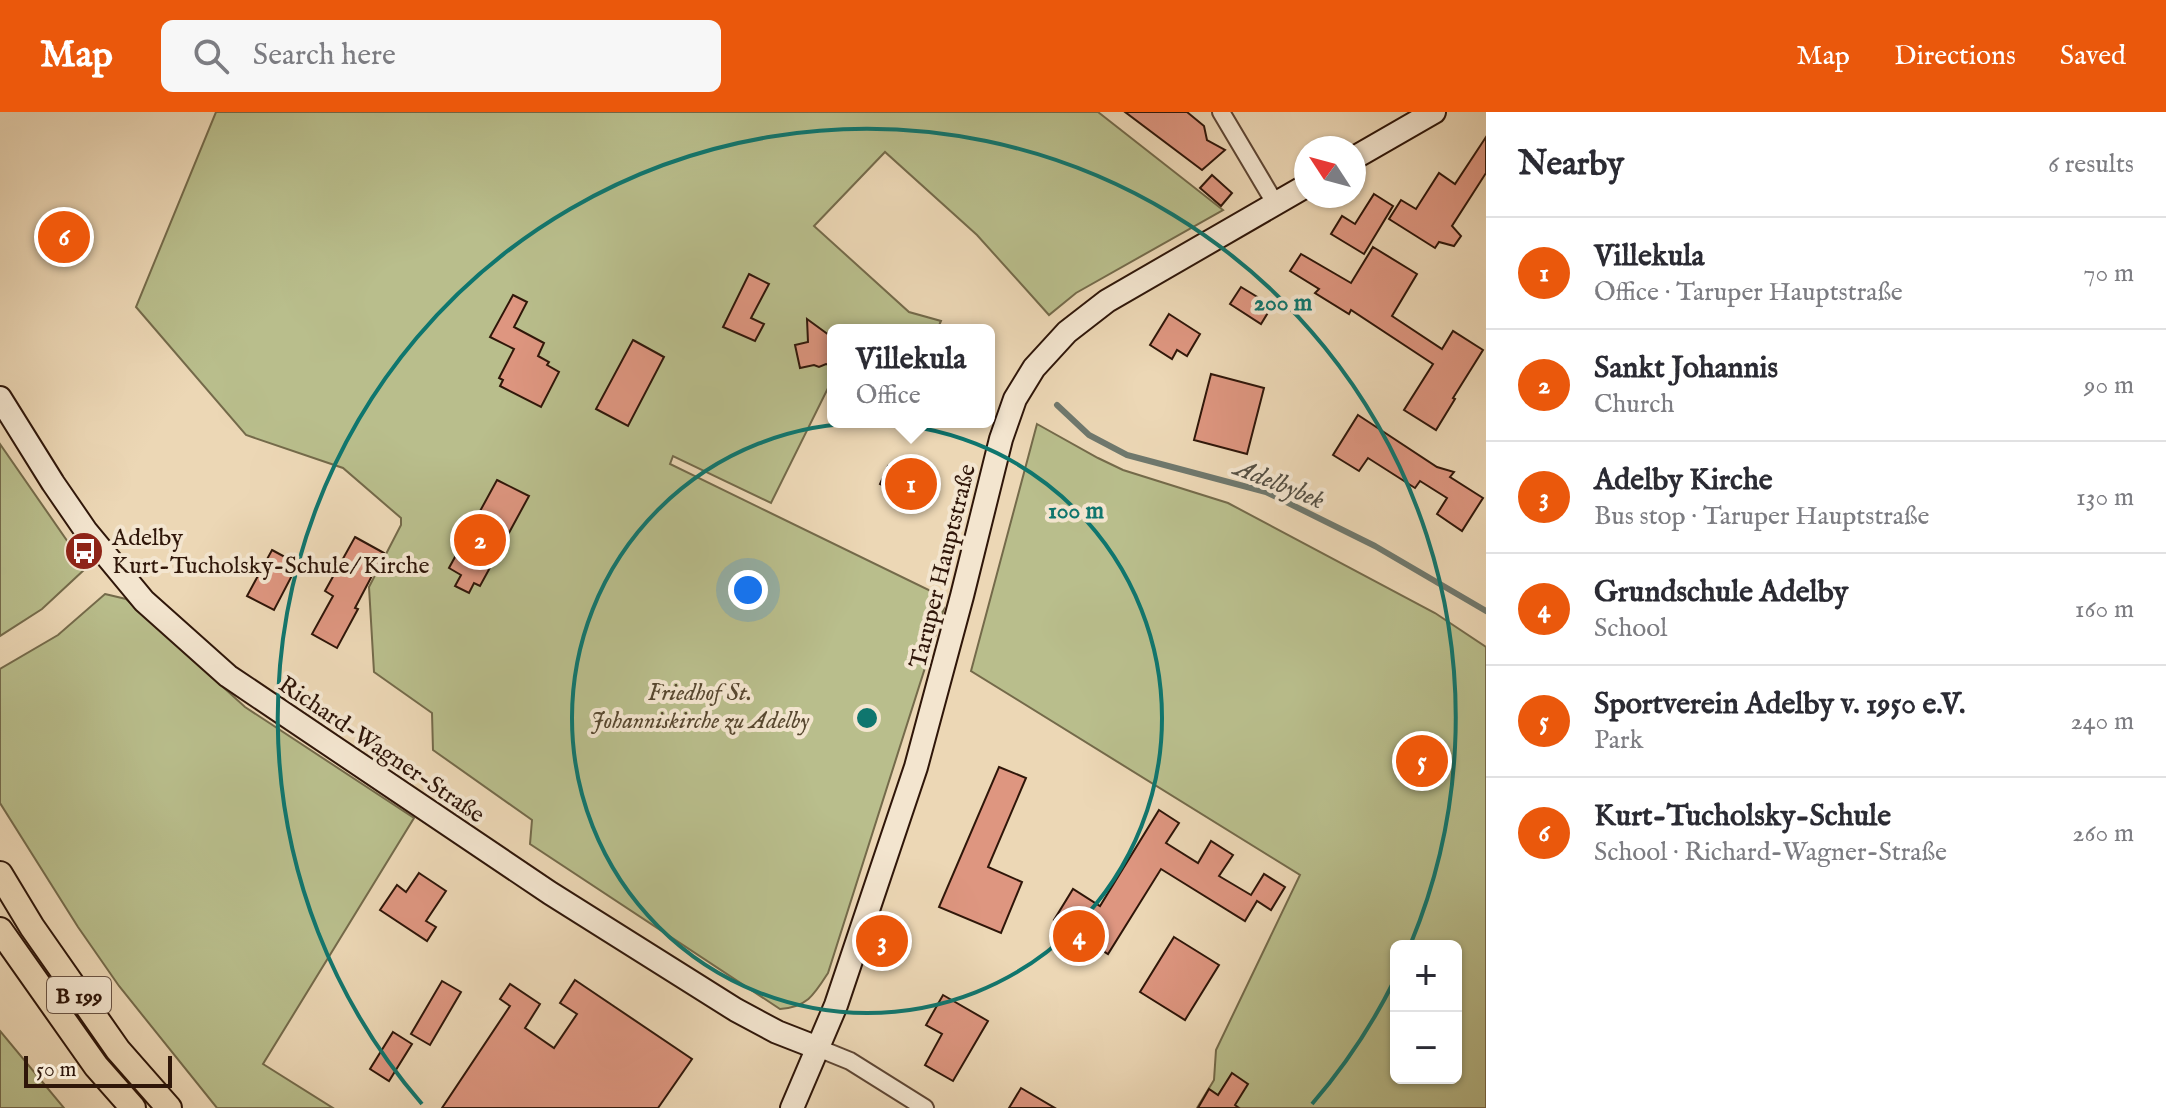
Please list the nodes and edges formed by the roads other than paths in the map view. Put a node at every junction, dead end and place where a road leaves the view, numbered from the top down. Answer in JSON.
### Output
{"nodes":[{"id":1,"x":1221,"y":112,"type":"edge"},
{"id":2,"x":1434,"y":112,"type":"edge"},
{"id":3,"x":1366,"y":151,"type":"edge"},
{"id":4,"x":1294,"y":193,"type":"edge"},
{"id":5,"x":1275,"y":203,"type":"junction"},
{"id":6,"x":0,"y":398,"type":"edge"},
{"id":7,"x":0,"y":874,"type":"edge"},
{"id":8,"x":0,"y":930,"type":"edge"},
{"id":9,"x":818,"y":1048,"type":"junction"},
{"id":10,"x":133,"y":1108,"type":"edge"},
{"id":11,"x":169,"y":1108,"type":"edge"},
{"id":12,"x":792,"y":1108,"type":"edge"},
{"id":13,"x":925,"y":1108,"type":"edge"}],
"edges":[{"from":1,"to":5,"type":"street"},
{"from":2,"to":3,"type":"street"},
{"from":4,"to":5,"type":"street","name":"Taruper Hauptstraße"},
{"from":5,"to":9,"type":"street","name":"Taruper Hauptstraße"},
{"from":6,"to":9,"type":"street","name":"Richard-Wagner-Straße"},
{"from":7,"to":11,"type":"main road","number":"B 199"},
{"from":8,"to":10,"type":"main road","number":"B 199"},
{"from":9,"to":12,"type":"street","name":"Taruper Hauptstraße"},
{"from":9,"to":13,"type":"street"}]}
